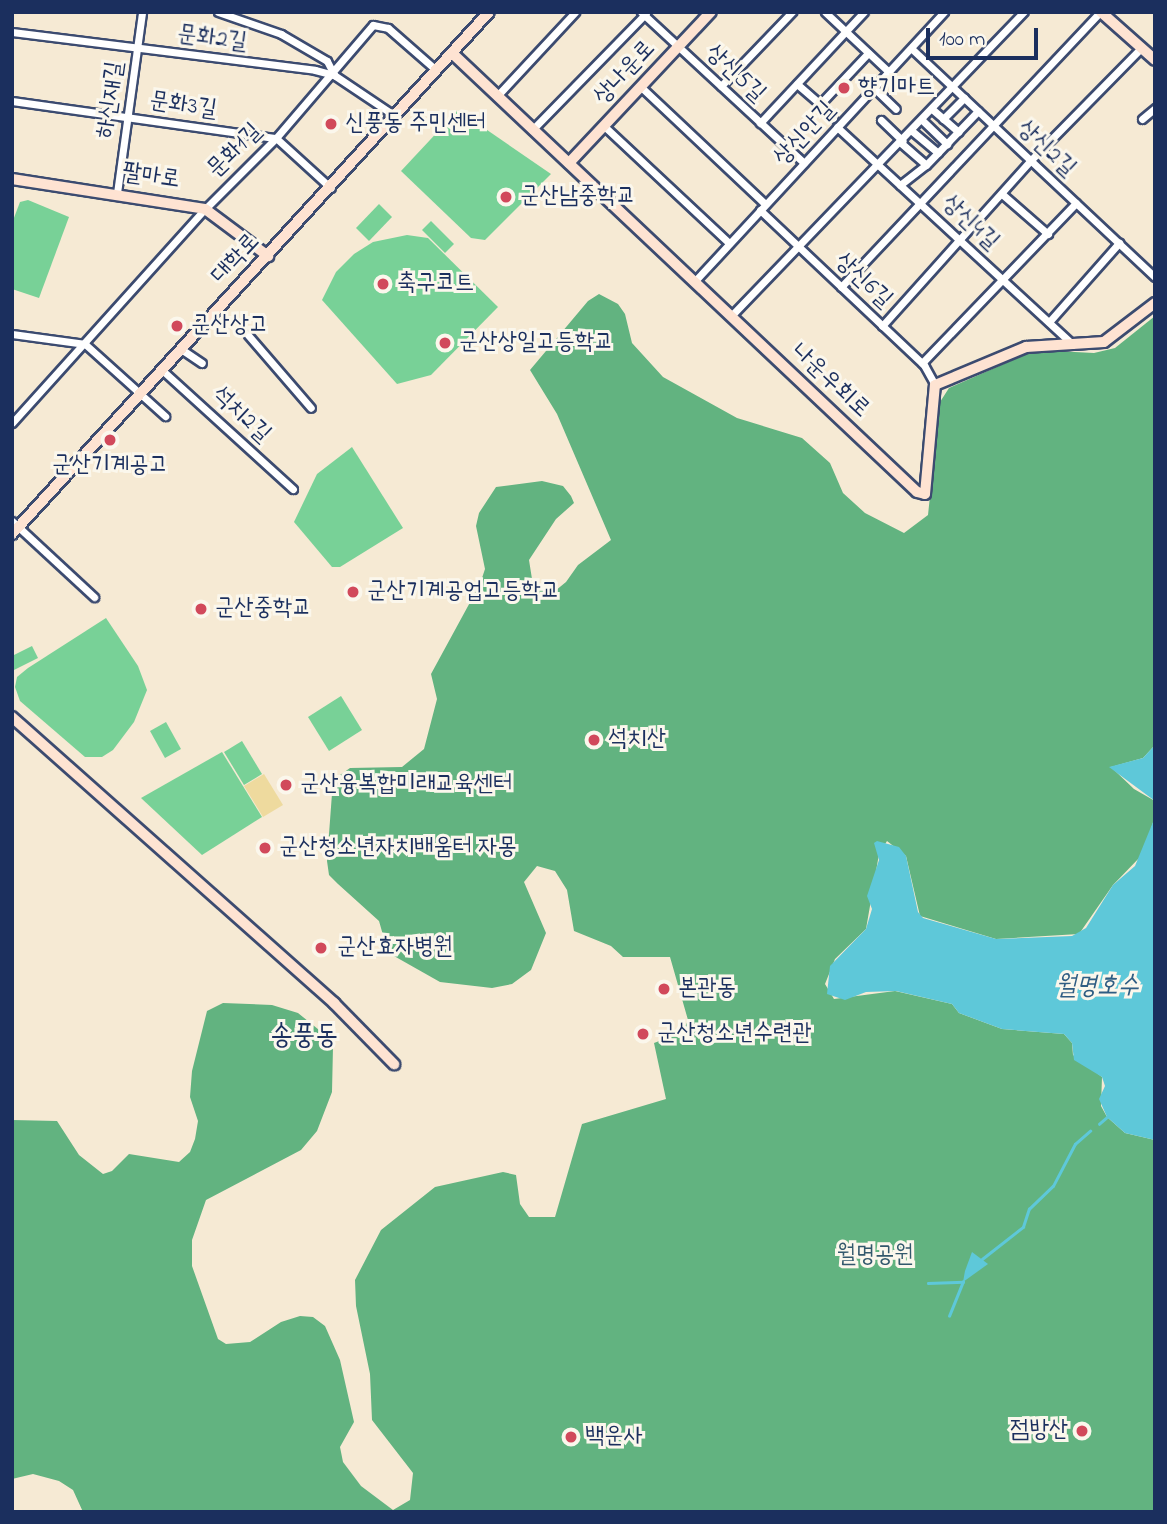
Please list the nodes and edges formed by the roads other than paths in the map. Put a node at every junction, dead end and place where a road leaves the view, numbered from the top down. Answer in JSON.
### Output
{"nodes":[{"id":1,"x":142,"y":12,"type":"edge"},
{"id":2,"x":218,"y":12,"type":"edge"},
{"id":3,"x":489,"y":12,"type":"edge"},
{"id":4,"x":575,"y":12,"type":"edge"},
{"id":5,"x":711,"y":12,"type":"edge"},
{"id":6,"x":792,"y":12,"type":"edge"},
{"id":7,"x":825,"y":12,"type":"edge"},
{"id":8,"x":864,"y":12,"type":"edge"},
{"id":9,"x":944,"y":12,"type":"edge"},
{"id":10,"x":1024,"y":12,"type":"edge"},
{"id":11,"x":1100,"y":12,"type":"edge"},
{"id":12,"x":644,"y":13,"type":"edge"},
{"id":13,"x":12,"y":32,"type":"edge"},
{"id":14,"x":846,"y":32,"type":"junction"},
{"id":15,"x":678,"y":47,"type":"junction"},
{"id":16,"x":1141,"y":48,"type":"junction"},
{"id":17,"x":137,"y":49,"type":"junction"},
{"id":18,"x":912,"y":49,"type":"junction"},
{"id":19,"x":868,"y":52,"type":"junction"},
{"id":20,"x":452,"y":53,"type":"junction"},
{"id":21,"x":1155,"y":60,"type":"edge"},
{"id":22,"x":436,"y":70,"type":"junction"},
{"id":23,"x":889,"y":72,"type":"junction"},
{"id":24,"x":334,"y":75,"type":"junction"},
{"id":25,"x":797,"y":84,"type":"junction"},
{"id":26,"x":720,"y":86,"type":"junction"},
{"id":27,"x":641,"y":87,"type":"junction"},
{"id":28,"x":874,"y":88,"type":"junction"},
{"id":29,"x":953,"y":88,"type":"junction"},
{"id":30,"x":497,"y":96,"type":"junction"},
{"id":31,"x":964,"y":98,"type":"junction"},
{"id":32,"x":12,"y":101,"type":"edge"},
{"id":33,"x":820,"y":104,"type":"junction"},
{"id":34,"x":1155,"y":108,"type":"edge"},
{"id":35,"x":896,"y":109,"type":"dead end"},
{"id":36,"x":932,"y":109,"type":"junction"},
{"id":37,"x":978,"y":111,"type":"junction"},
{"id":38,"x":395,"y":116,"type":"junction"},
{"id":39,"x":127,"y":118,"type":"junction"},
{"id":40,"x":833,"y":118,"type":"dead end"},
{"id":41,"x":943,"y":119,"type":"junction"},
{"id":42,"x":1142,"y":119,"type":"dead end"},
{"id":43,"x":881,"y":120,"type":"dead end"},
{"id":44,"x":922,"y":120,"type":"junction"},
{"id":45,"x":760,"y":123,"type":"junction"},
{"id":46,"x":604,"y":126,"type":"junction"},
{"id":47,"x":838,"y":127,"type":"junction"},
{"id":48,"x":996,"y":128,"type":"junction"},
{"id":49,"x":532,"y":130,"type":"junction"},
{"id":50,"x":912,"y":131,"type":"junction"},
{"id":51,"x":958,"y":132,"type":"junction"},
{"id":52,"x":276,"y":138,"type":"junction"},
{"id":53,"x":902,"y":142,"type":"junction"},
{"id":54,"x":947,"y":144,"type":"junction"},
{"id":55,"x":938,"y":153,"type":"junction"},
{"id":56,"x":1031,"y":160,"type":"junction"},
{"id":57,"x":569,"y":163,"type":"junction"},
{"id":58,"x":803,"y":163,"type":"junction"},
{"id":59,"x":926,"y":165,"type":"junction"},
{"id":60,"x":879,"y":166,"type":"junction"},
{"id":61,"x":12,"y":179,"type":"edge"},
{"id":62,"x":900,"y":185,"type":"junction"},
{"id":63,"x":331,"y":188,"type":"junction"},
{"id":64,"x":117,"y":193,"type":"junction"},
{"id":65,"x":1002,"y":194,"type":"junction"},
{"id":66,"x":919,"y":203,"type":"junction"},
{"id":67,"x":1076,"y":203,"type":"junction"},
{"id":68,"x":762,"y":207,"type":"junction"},
{"id":69,"x":205,"y":209,"type":"junction"},
{"id":70,"x":1048,"y":234,"type":"junction"},
{"id":71,"x":960,"y":242,"type":"junction"},
{"id":72,"x":729,"y":243,"type":"junction"},
{"id":73,"x":1119,"y":243,"type":"junction"},
{"id":74,"x":801,"y":248,"type":"junction"},
{"id":75,"x":268,"y":256,"type":"junction"},
{"id":76,"x":1155,"y":277,"type":"edge"},
{"id":77,"x":1003,"y":280,"type":"junction"},
{"id":78,"x":694,"y":282,"type":"junction"},
{"id":79,"x":842,"y":287,"type":"junction"},
{"id":80,"x":1155,"y":303,"type":"edge"},
{"id":81,"x":731,"y":316,"type":"junction"},
{"id":82,"x":1049,"y":323,"type":"junction"},
{"id":83,"x":882,"y":326,"type":"junction"},
{"id":84,"x":12,"y":334,"type":"edge"},
{"id":85,"x":247,"y":335,"type":"dead end"},
{"id":86,"x":85,"y":344,"type":"junction"},
{"id":87,"x":1076,"y":348,"type":"junction"},
{"id":88,"x":181,"y":349,"type":"junction"},
{"id":89,"x":202,"y":363,"type":"dead end"},
{"id":90,"x":922,"y":363,"type":"junction"},
{"id":91,"x":162,"y":370,"type":"junction"},
{"id":92,"x":935,"y":384,"type":"junction"},
{"id":93,"x":139,"y":393,"type":"junction"},
{"id":94,"x":311,"y":408,"type":"dead end"},
{"id":95,"x":165,"y":416,"type":"dead end"},
{"id":96,"x":12,"y":423,"type":"edge"},
{"id":97,"x":293,"y":489,"type":"dead end"},
{"id":98,"x":14,"y":527,"type":"edge"},
{"id":99,"x":94,"y":597,"type":"dead end"},
{"id":100,"x":12,"y":717,"type":"edge"},
{"id":101,"x":394,"y":1064,"type":"dead end"}],
"edges":[{"from":1,"to":17,"type":"street","name":"하신재길"},
{"from":2,"to":24,"type":"street"},
{"from":3,"to":20,"type":"street","name":"대학로"},
{"from":4,"to":30,"type":"street"},
{"from":5,"to":15,"type":"street","name":"상나운로"},
{"from":6,"to":26,"type":"street"},
{"from":7,"to":14,"type":"street"},
{"from":8,"to":14,"type":"street"},
{"from":9,"to":18,"type":"street","name":"상신안길"},
{"from":10,"to":29,"type":"street"},
{"from":11,"to":16,"type":"street"},
{"from":11,"to":48,"type":"street"},
{"from":12,"to":15,"type":"street","name":"상신5길"},
{"from":12,"to":49,"type":"street"},
{"from":13,"to":17,"type":"street","name":"문화2길"},
{"from":14,"to":19,"type":"street"},
{"from":14,"to":25,"type":"street"},
{"from":15,"to":26,"type":"street","name":"상신5길"},
{"from":15,"to":27,"type":"street","name":"상나운로"},
{"from":16,"to":21,"type":"street"},
{"from":16,"to":56,"type":"street"},
{"from":17,"to":24,"type":"street","name":"문화2길"},
{"from":17,"to":39,"type":"street","name":"하신재길"},
{"from":18,"to":23,"type":"street","name":"상신안길"},
{"from":18,"to":29,"type":"street","name":"상신2길"},
{"from":19,"to":23,"type":"street"},
{"from":19,"to":33,"type":"street"},
{"from":20,"to":22,"type":"street","name":"대학로"},
{"from":20,"to":30,"type":"street","name":"나운우회로"},
{"from":22,"to":24,"type":"street","name":"문화1길"},
{"from":22,"to":38,"type":"street","name":"대학로"},
{"from":23,"to":28,"type":"street","name":"상신안길"},
{"from":24,"to":38,"type":"street","name":"문화2길"},
{"from":24,"to":52,"type":"street","name":"문화1길"},
{"from":25,"to":33,"type":"street"},
{"from":25,"to":45,"type":"street"},
{"from":26,"to":45,"type":"street","name":"상신5길"},
{"from":27,"to":46,"type":"street","name":"상나운로"},
{"from":27,"to":68,"type":"street","name":"상신6길"},
{"from":28,"to":35,"type":"street"},
{"from":28,"to":47,"type":"street","name":"상신안길"},
{"from":29,"to":31,"type":"street","name":"상신2길"},
{"from":29,"to":36,"type":"street"},
{"from":30,"to":49,"type":"street","name":"나운우회로"},
{"from":31,"to":37,"type":"street","name":"상신2길"},
{"from":31,"to":41,"type":"street"},
{"from":32,"to":39,"type":"street","name":"문화3길"},
{"from":33,"to":40,"type":"street"},
{"from":34,"to":42,"type":"street"},
{"from":36,"to":41,"type":"street"},
{"from":36,"to":44,"type":"street"},
{"from":37,"to":48,"type":"street","name":"상신2길"},
{"from":37,"to":51,"type":"street"},
{"from":38,"to":63,"type":"street","name":"대학로"},
{"from":39,"to":52,"type":"street","name":"문화3길"},
{"from":39,"to":64,"type":"street","name":"하신재길"},
{"from":41,"to":51,"type":"street"},
{"from":43,"to":53,"type":"street"},
{"from":44,"to":50,"type":"street"},
{"from":44,"to":54,"type":"street"},
{"from":45,"to":58,"type":"street","name":"상신5길"},
{"from":46,"to":57,"type":"street","name":"상나운로"},
{"from":46,"to":72,"type":"street"},
{"from":47,"to":58,"type":"street","name":"상신안길"},
{"from":47,"to":60,"type":"street","name":"상신4길"},
{"from":48,"to":56,"type":"street","name":"상신2길"},
{"from":48,"to":66,"type":"street"},
{"from":49,"to":57,"type":"street","name":"나운우회로"},
{"from":50,"to":53,"type":"street"},
{"from":50,"to":55,"type":"street"},
{"from":51,"to":54,"type":"street"},
{"from":52,"to":63,"type":"street"},
{"from":52,"to":69,"type":"street","name":"문화1길"},
{"from":53,"to":59,"type":"street"},
{"from":53,"to":60,"type":"street"},
{"from":54,"to":55,"type":"street"},
{"from":55,"to":59,"type":"street"},
{"from":56,"to":65,"type":"street"},
{"from":56,"to":67,"type":"street","name":"상신2길"},
{"from":57,"to":78,"type":"street","name":"나운우회로"},
{"from":58,"to":68,"type":"street","name":"상신안길"},
{"from":59,"to":62,"type":"street"},
{"from":60,"to":62,"type":"street","name":"상신4길"},
{"from":60,"to":74,"type":"street"},
{"from":61,"to":64,"type":"street","name":"팔마로"},
{"from":62,"to":66,"type":"street","name":"상신4길"},
{"from":63,"to":75,"type":"street","name":"대학로"},
{"from":64,"to":69,"type":"street","name":"팔마로"},
{"from":65,"to":70,"type":"street"},
{"from":65,"to":71,"type":"street"},
{"from":66,"to":71,"type":"street","name":"상신4길"},
{"from":66,"to":79,"type":"street"},
{"from":67,"to":70,"type":"street"},
{"from":67,"to":73,"type":"street","name":"상신2길"},
{"from":68,"to":72,"type":"street","name":"상신안길"},
{"from":68,"to":74,"type":"street","name":"상신6길"},
{"from":69,"to":75,"type":"street","name":"팔마로"},
{"from":69,"to":86,"type":"street","name":"문화1길"},
{"from":70,"to":77,"type":"street"},
{"from":71,"to":77,"type":"street","name":"상신4길"},
{"from":71,"to":83,"type":"street"},
{"from":72,"to":78,"type":"street","name":"상신안길"},
{"from":73,"to":76,"type":"street","name":"상신2길"},
{"from":73,"to":82,"type":"street"},
{"from":74,"to":79,"type":"street","name":"상신6길"},
{"from":74,"to":81,"type":"street"},
{"from":75,"to":88,"type":"street","name":"대학로"},
{"from":77,"to":82,"type":"street","name":"상신4길"},
{"from":77,"to":90,"type":"street"},
{"from":78,"to":81,"type":"street","name":"나운우회로"},
{"from":79,"to":83,"type":"street","name":"상신6길"},
{"from":80,"to":87,"type":"street"},
{"from":81,"to":92,"type":"street","name":"나운우회로"},
{"from":82,"to":87,"type":"street","name":"상신4길"},
{"from":83,"to":90,"type":"street","name":"상신6길"},
{"from":84,"to":86,"type":"street"},
{"from":85,"to":94,"type":"street"},
{"from":86,"to":93,"type":"street"},
{"from":86,"to":96,"type":"street","name":"문화1길"},
{"from":87,"to":92,"type":"street"},
{"from":88,"to":89,"type":"street"},
{"from":88,"to":91,"type":"street","name":"대학로"},
{"from":90,"to":92,"type":"street","name":"상신6길"},
{"from":91,"to":93,"type":"street","name":"대학로"},
{"from":91,"to":97,"type":"street","name":"석치2길"},
{"from":93,"to":95,"type":"street"},
{"from":93,"to":98,"type":"street","name":"대학로"},
{"from":98,"to":99,"type":"street"},
{"from":100,"to":101,"type":"street"}]}
